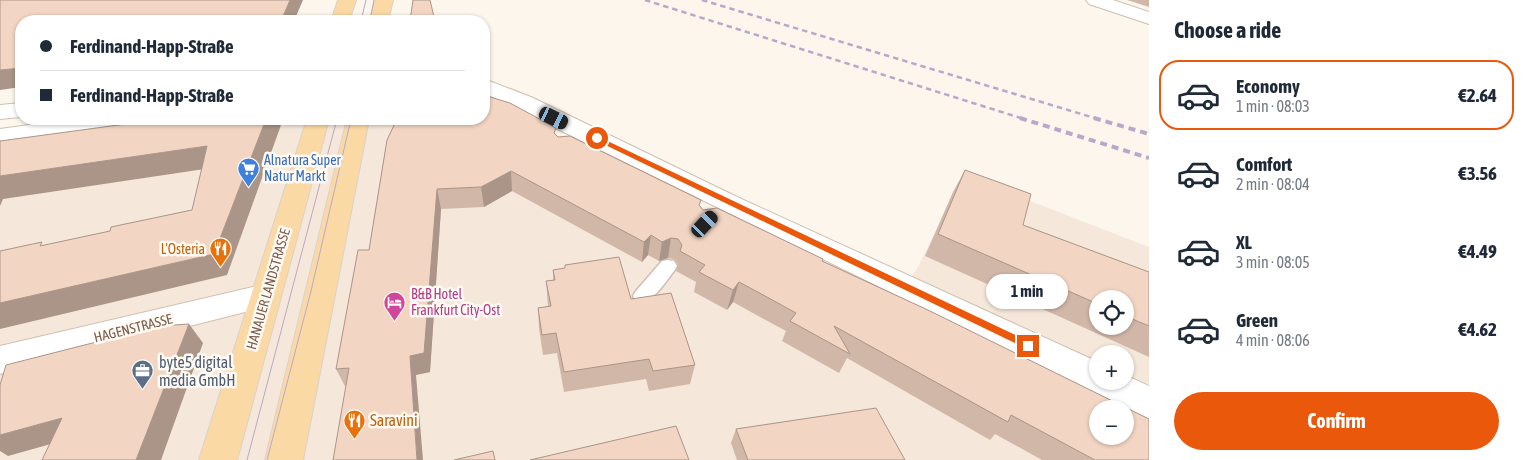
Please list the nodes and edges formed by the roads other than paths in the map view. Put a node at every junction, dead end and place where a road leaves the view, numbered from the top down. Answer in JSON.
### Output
{"nodes":[{"id":1,"x":347,"y":0,"type":"edge"},
{"id":2,"x":384,"y":0,"type":"edge"},
{"id":3,"x":1095,"y":0,"type":"edge"},
{"id":4,"x":342,"y":15,"type":"edge"},
{"id":5,"x":381,"y":15,"type":"edge"},
{"id":6,"x":1149,"y":18,"type":"edge"},
{"id":7,"x":490,"y":88,"type":"edge"},
{"id":8,"x":490,"y":98,"type":"edge"},
{"id":9,"x":523,"y":102,"type":"junction"},
{"id":10,"x":15,"y":111,"type":"edge"},
{"id":11,"x":0,"y":112,"type":"edge"},
{"id":12,"x":78,"y":125,"type":"edge"},
{"id":13,"x":316,"y":125,"type":"edge"},
{"id":14,"x":357,"y":125,"type":"edge"},
{"id":15,"x":0,"y":136,"type":"edge"},
{"id":16,"x":668,"y":266,"type":"dead end"},
{"id":17,"x":266,"y":296,"type":"junction"},
{"id":18,"x":642,"y":296,"type":"edge"},
{"id":19,"x":0,"y":360,"type":"edge"},
{"id":20,"x":1089,"y":374,"type":"edge"},
{"id":21,"x":1122,"y":390,"type":"edge"},
{"id":22,"x":1149,"y":403,"type":"edge"},
{"id":23,"x":218,"y":460,"type":"edge"},
{"id":24,"x":284,"y":460,"type":"edge"}],
"edges":[{"from":1,"to":4,"type":"main road"},
{"from":2,"to":5,"type":"main road"},
{"from":3,"to":6,"type":"street"},
{"from":7,"to":9,"type":"street"},
{"from":8,"to":9,"type":"street"},
{"from":9,"to":20,"type":"street"},
{"from":10,"to":11,"type":"street"},
{"from":12,"to":15,"type":"street"},
{"from":13,"to":17,"type":"main road","name":"HANAUER LANDSTRASSE"},
{"from":14,"to":24,"type":"main road"},
{"from":16,"to":18,"type":"lane"},
{"from":17,"to":19,"type":"street","name":"HAGENSTRASSE"},
{"from":17,"to":23,"type":"main road","name":"HANAUER LANDSTRASSE"},
{"from":21,"to":22,"type":"street"}]}
